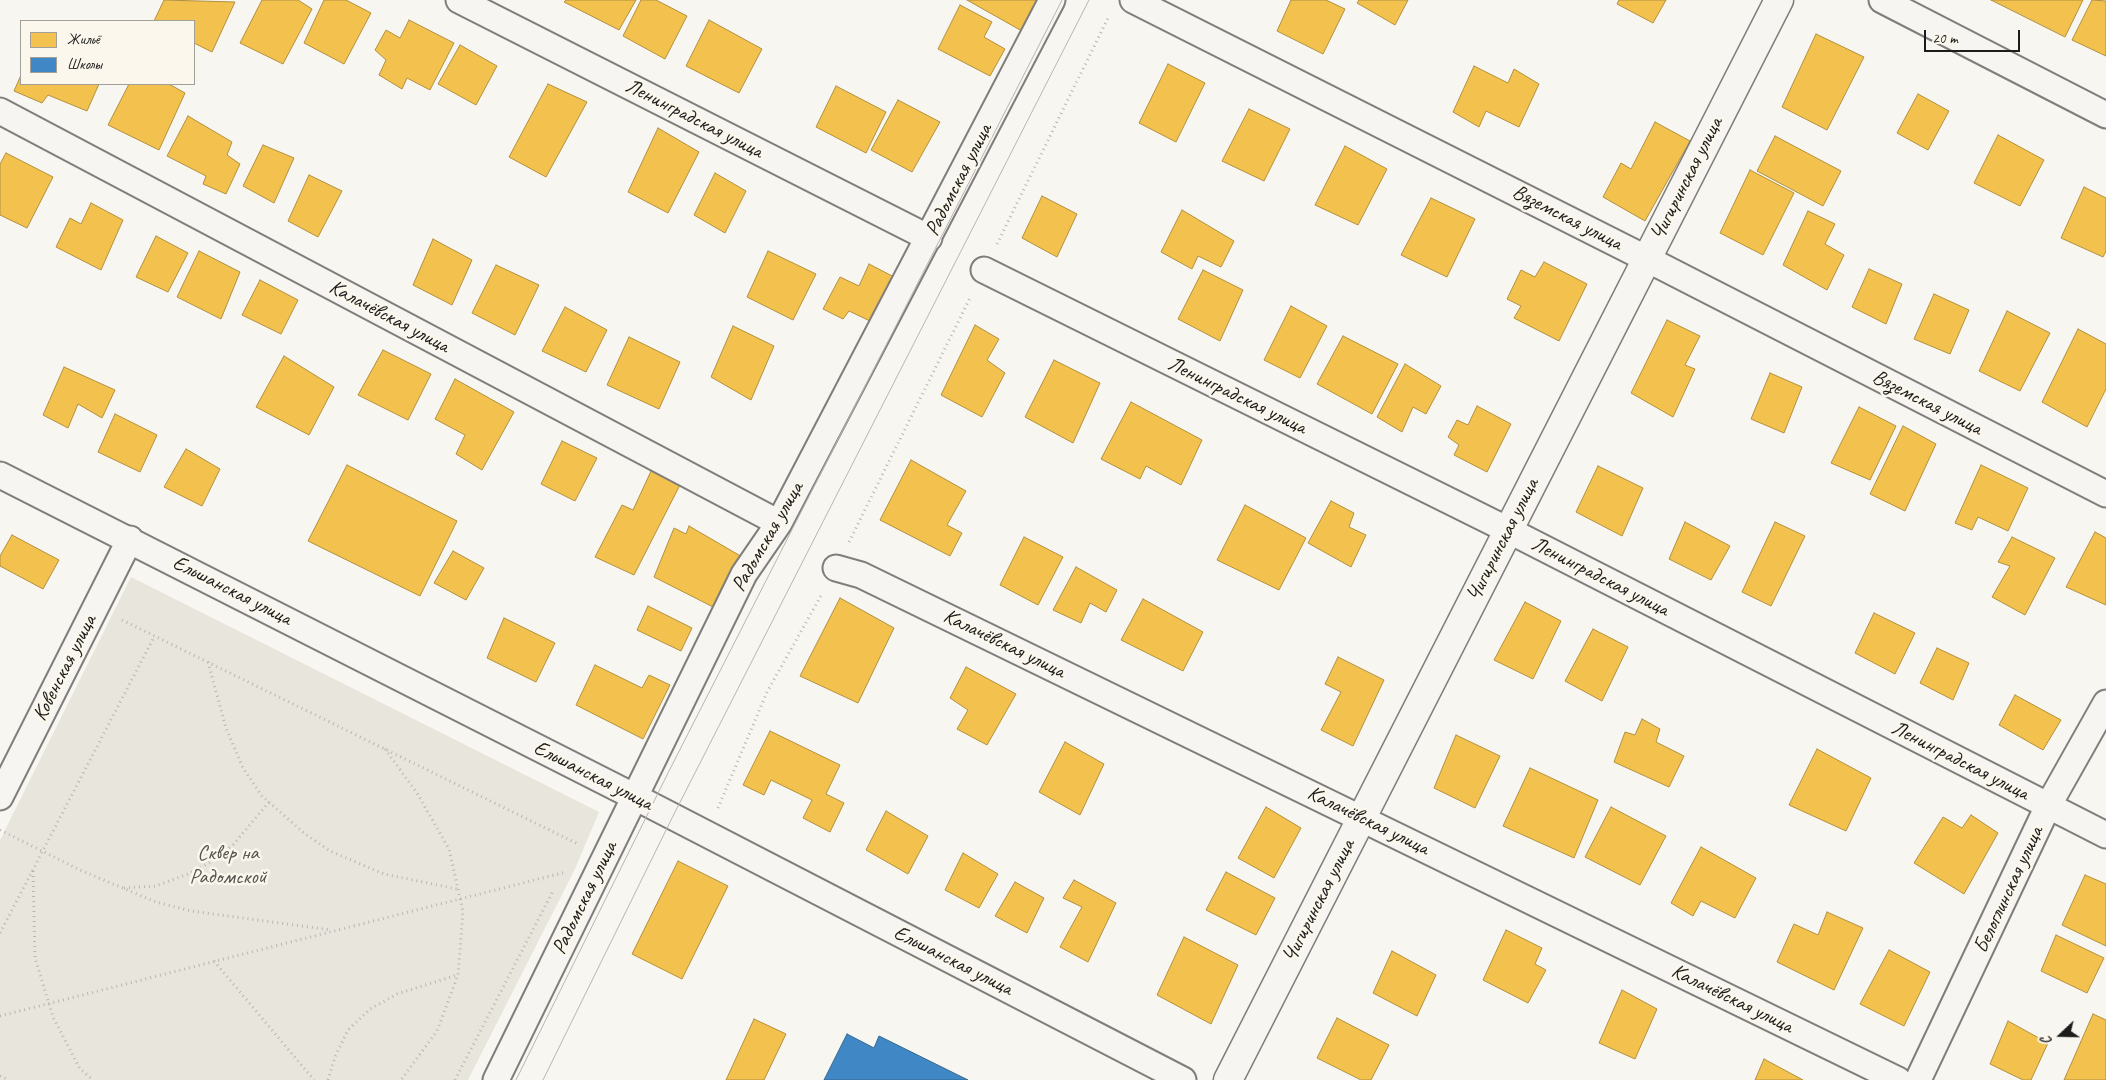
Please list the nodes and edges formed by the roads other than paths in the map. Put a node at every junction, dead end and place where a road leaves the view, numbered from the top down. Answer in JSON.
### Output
{"nodes":[{"id":1,"x":459,"y":0,"type":"edge"},
{"id":2,"x":1052,"y":0,"type":"edge"},
{"id":3,"x":1779,"y":0,"type":"edge"},
{"id":4,"x":1882,"y":0,"type":"edge"},
{"id":5,"x":1123,"y":4,"type":"edge"},
{"id":6,"x":0,"y":111,"type":"edge"},
{"id":7,"x":2106,"y":115,"type":"edge"},
{"id":8,"x":929,"y":238,"type":"junction"},
{"id":9,"x":1647,"y":259,"type":"junction"},
{"id":10,"x":984,"y":270,"type":"road end"},
{"id":11,"x":0,"y":475,"type":"edge"},
{"id":12,"x":2106,"y":494,"type":"edge"},
{"id":13,"x":779,"y":523,"type":"junction"},
{"id":14,"x":1508,"y":530,"type":"junction"},
{"id":15,"x":130,"y":539,"type":"junction"},
{"id":16,"x":836,"y":568,"type":"road end"},
{"id":17,"x":2106,"y":703,"type":"edge"},
{"id":18,"x":0,"y":797,"type":"edge"},
{"id":19,"x":635,"y":797,"type":"junction"},
{"id":20,"x":2048,"y":806,"type":"junction"},
{"id":21,"x":1362,"y":818,"type":"junction"},
{"id":22,"x":2106,"y":834,"type":"edge"},
{"id":23,"x":496,"y":1080,"type":"edge"},
{"id":24,"x":1183,"y":1080,"type":"edge"},
{"id":25,"x":1228,"y":1080,"type":"edge"},
{"id":26,"x":1898,"y":1080,"type":"edge"},
{"id":27,"x":1918,"y":1080,"type":"edge"}],
"edges":[{"from":1,"to":8,"type":"street","name":"Ленинградская улица"},
{"from":2,"to":8,"type":"street","name":"Радомская улица"},
{"from":3,"to":9,"type":"street","name":"Чигиринская улица"},
{"from":4,"to":7,"type":"street"},
{"from":5,"to":9,"type":"street","name":"Вяземская улица"},
{"from":6,"to":13,"type":"street","name":"Калачёвская улица"},
{"from":8,"to":13,"type":"street","name":"Радомская улица"},
{"from":9,"to":12,"type":"street","name":"Вяземская улица"},
{"from":9,"to":14,"type":"street","name":"Чигиринская улица"},
{"from":10,"to":14,"type":"street","name":"Ленинградская улица"},
{"from":11,"to":15,"type":"street","name":"Ельшанская улица"},
{"from":13,"to":19,"type":"street","name":"Радомская улица"},
{"from":14,"to":20,"type":"street","name":"Ленинградская улица"},
{"from":14,"to":21,"type":"street","name":"Чигиринская улица"},
{"from":15,"to":18,"type":"street","name":"Ковенская улица"},
{"from":15,"to":19,"type":"street","name":"Ельшанская улица"},
{"from":16,"to":21,"type":"street","name":"Калачёвская улица"},
{"from":17,"to":20,"type":"street","name":"Белоглинская улица"},
{"from":19,"to":23,"type":"street","name":"Радомская улица"},
{"from":19,"to":24,"type":"street","name":"Ельшанская улица"},
{"from":20,"to":22,"type":"street","name":"Ленинградская улица"},
{"from":20,"to":27,"type":"street","name":"Белоглинская улица"},
{"from":21,"to":25,"type":"street","name":"Чигиринская улица"},
{"from":21,"to":26,"type":"street","name":"Калачёвская улица"}]}
